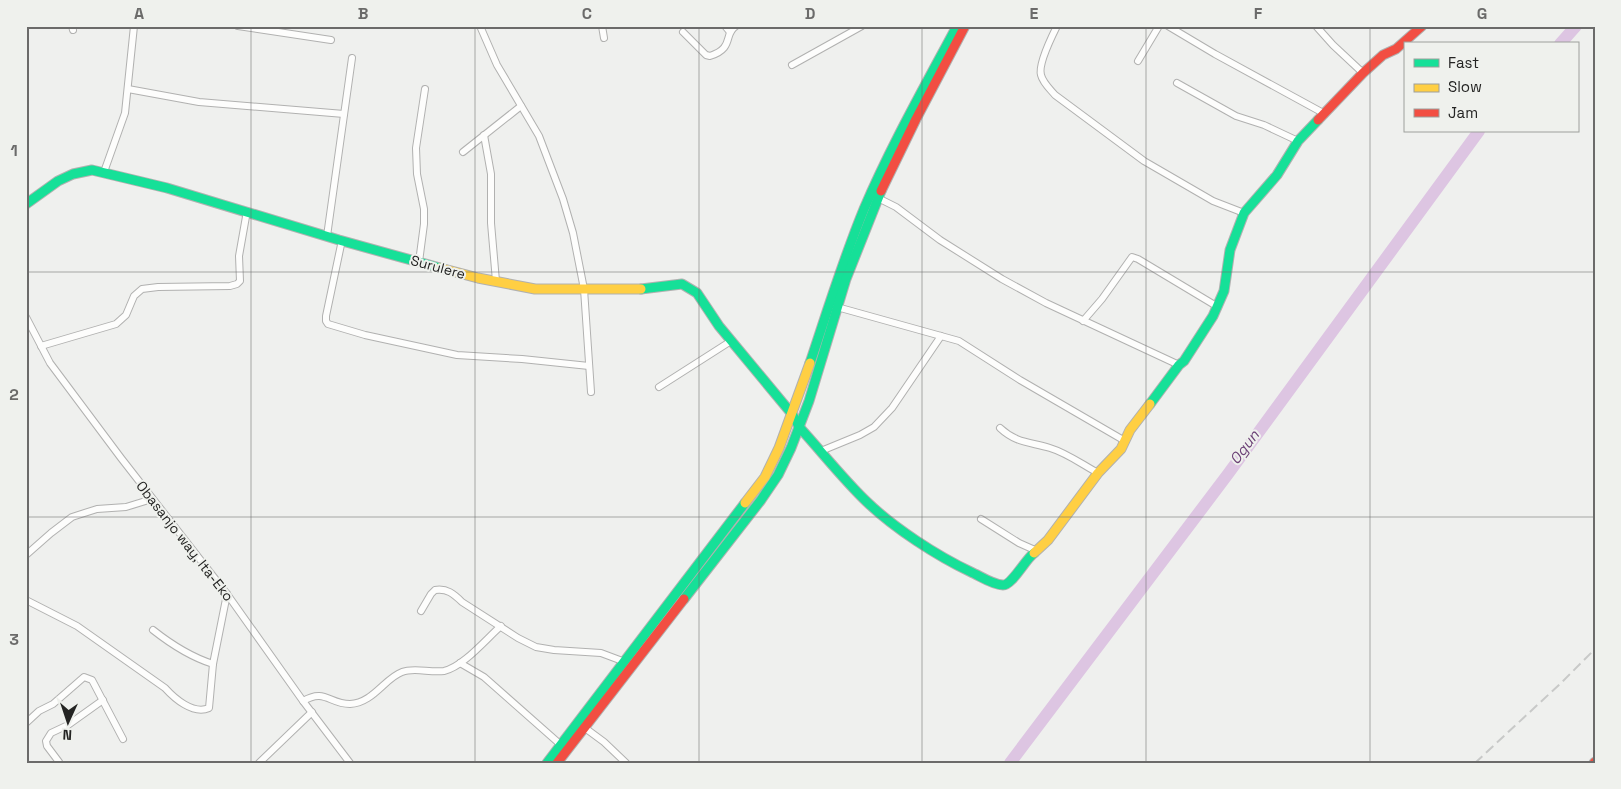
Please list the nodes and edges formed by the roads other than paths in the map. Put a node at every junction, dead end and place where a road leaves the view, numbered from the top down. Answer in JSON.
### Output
{"nodes":[{"id":1,"x":134,"y":26,"type":"edge"},
{"id":2,"x":238,"y":26,"type":"edge"},
{"id":3,"x":480,"y":26,"type":"edge"},
{"id":4,"x":602,"y":26,"type":"edge"},
{"id":5,"x":725,"y":26,"type":"edge"},
{"id":6,"x":736,"y":26,"type":"edge"},
{"id":7,"x":862,"y":26,"type":"edge"},
{"id":8,"x":1057,"y":26,"type":"edge"},
{"id":9,"x":1159,"y":26,"type":"edge"},
{"id":10,"x":1168,"y":26,"type":"edge"},
{"id":11,"x":1316,"y":26,"type":"edge"},
{"id":12,"x":1422,"y":26,"type":"edge"},
{"id":13,"x":958,"y":27,"type":"edge"},
{"id":14,"x":682,"y":32,"type":"dead end"},
{"id":15,"x":730,"y":32,"type":"junction"},
{"id":16,"x":604,"y":38,"type":"dead end"},
{"id":17,"x":331,"y":40,"type":"dead end"},
{"id":18,"x":352,"y":58,"type":"dead end"},
{"id":19,"x":1138,"y":61,"type":"dead end"},
{"id":20,"x":792,"y":65,"type":"dead end"},
{"id":21,"x":1363,"y":73,"type":"junction"},
{"id":22,"x":1177,"y":83,"type":"dead end"},
{"id":23,"x":128,"y":89,"type":"junction"},
{"id":24,"x":425,"y":89,"type":"dead end"},
{"id":25,"x":521,"y":106,"type":"junction"},
{"id":26,"x":344,"y":114,"type":"junction"},
{"id":27,"x":1325,"y":114,"type":"junction"},
{"id":28,"x":484,"y":135,"type":"junction"},
{"id":29,"x":1298,"y":142,"type":"junction"},
{"id":30,"x":463,"y":152,"type":"dead end"},
{"id":31,"x":104,"y":172,"type":"junction"},
{"id":32,"x":878,"y":198,"type":"junction"},
{"id":33,"x":26,"y":204,"type":"edge"},
{"id":34,"x":247,"y":211,"type":"junction"},
{"id":35,"x":1244,"y":213,"type":"junction"},
{"id":36,"x":327,"y":236,"type":"junction"},
{"id":37,"x":342,"y":240,"type":"junction"},
{"id":38,"x":420,"y":262,"type":"junction"},
{"id":39,"x":496,"y":281,"type":"junction"},
{"id":40,"x":584,"y":289,"type":"junction"},
{"id":41,"x":837,"y":306,"type":"junction"},
{"id":42,"x":1218,"y":307,"type":"junction"},
{"id":43,"x":26,"y":317,"type":"edge"},
{"id":44,"x":1083,"y":321,"type":"junction"},
{"id":45,"x":941,"y":336,"type":"junction"},
{"id":46,"x":731,"y":341,"type":"junction"},
{"id":47,"x":41,"y":346,"type":"junction"},
{"id":48,"x":1179,"y":364,"type":"junction"},
{"id":49,"x":589,"y":366,"type":"junction"},
{"id":50,"x":659,"y":387,"type":"dead end"},
{"id":51,"x":591,"y":392,"type":"dead end"},
{"id":52,"x":792,"y":414,"type":"junction"},
{"id":53,"x":800,"y":428,"type":"junction"},
{"id":54,"x":1000,"y":428,"type":"dead end"},
{"id":55,"x":1125,"y":441,"type":"junction"},
{"id":56,"x":821,"y":451,"type":"junction"},
{"id":57,"x":1098,"y":474,"type":"junction"},
{"id":58,"x":152,"y":499,"type":"junction"},
{"id":59,"x":980,"y":519,"type":"dead end"},
{"id":60,"x":1037,"y":551,"type":"junction"},
{"id":61,"x":26,"y":555,"type":"edge"},
{"id":62,"x":227,"y":594,"type":"junction"},
{"id":63,"x":26,"y":600,"type":"edge"},
{"id":64,"x":421,"y":611,"type":"dead end"},
{"id":65,"x":501,"y":626,"type":"junction"},
{"id":66,"x":153,"y":630,"type":"dead end"},
{"id":67,"x":625,"y":662,"type":"junction"},
{"id":68,"x":460,"y":663,"type":"junction"},
{"id":69,"x":213,"y":664,"type":"junction"},
{"id":70,"x":103,"y":700,"type":"junction"},
{"id":71,"x":303,"y":702,"type":"junction"},
{"id":72,"x":312,"y":712,"type":"junction"},
{"id":73,"x":26,"y":723,"type":"edge"},
{"id":74,"x":584,"y":728,"type":"junction"},
{"id":75,"x":123,"y":739,"type":"dead end"},
{"id":76,"x":561,"y":745,"type":"junction"},
{"id":77,"x":59,"y":762,"type":"edge"},
{"id":78,"x":259,"y":763,"type":"edge"},
{"id":79,"x":350,"y":763,"type":"edge"},
{"id":80,"x":547,"y":763,"type":"edge"},
{"id":81,"x":558,"y":763,"type":"edge"},
{"id":82,"x":626,"y":763,"type":"edge"}],
"edges":[{"from":1,"to":23,"type":"street"},
{"from":2,"to":17,"type":"street"},
{"from":3,"to":25,"type":"street"},
{"from":4,"to":16,"type":"street"},
{"from":5,"to":15,"type":"street"},
{"from":6,"to":15,"type":"street"},
{"from":7,"to":20,"type":"street"},
{"from":8,"to":35,"type":"street"},
{"from":9,"to":19,"type":"street"},
{"from":10,"to":27,"type":"street"},
{"from":11,"to":21,"type":"street"},
{"from":12,"to":21,"type":"street"},
{"from":13,"to":32,"type":"street"},
{"from":13,"to":52,"type":"street"},
{"from":14,"to":15,"type":"street"},
{"from":18,"to":26,"type":"street"},
{"from":21,"to":27,"type":"street"},
{"from":22,"to":29,"type":"street"},
{"from":23,"to":26,"type":"street"},
{"from":23,"to":31,"type":"street"},
{"from":24,"to":38,"type":"street"},
{"from":25,"to":28,"type":"street"},
{"from":25,"to":40,"type":"street"},
{"from":26,"to":36,"type":"street"},
{"from":27,"to":29,"type":"street"},
{"from":28,"to":30,"type":"street"},
{"from":28,"to":39,"type":"street"},
{"from":29,"to":35,"type":"street"},
{"from":31,"to":33,"type":"street","name":"Surulere"},
{"from":31,"to":34,"type":"street","name":"Surulere"},
{"from":32,"to":41,"type":"street"},
{"from":32,"to":44,"type":"street"},
{"from":34,"to":36,"type":"street","name":"Surulere"},
{"from":34,"to":47,"type":"street"},
{"from":35,"to":42,"type":"street"},
{"from":36,"to":37,"type":"street","name":"Surulere"},
{"from":37,"to":38,"type":"street","name":"Surulere"},
{"from":37,"to":49,"type":"street"},
{"from":38,"to":39,"type":"street","name":"Surulere"},
{"from":39,"to":40,"type":"street","name":"Surulere"},
{"from":40,"to":46,"type":"street","name":"Surulere"},
{"from":40,"to":49,"type":"street"},
{"from":41,"to":45,"type":"street"},
{"from":41,"to":53,"type":"street"},
{"from":42,"to":44,"type":"street"},
{"from":42,"to":48,"type":"street"},
{"from":43,"to":47,"type":"street","name":"Obasanjo way, Ita-Eko"},
{"from":44,"to":48,"type":"street"},
{"from":45,"to":55,"type":"street"},
{"from":45,"to":56,"type":"street"},
{"from":46,"to":50,"type":"street"},
{"from":46,"to":52,"type":"street","name":"Surulere"},
{"from":47,"to":58,"type":"street","name":"Obasanjo way, Ita-Eko"},
{"from":48,"to":55,"type":"street"},
{"from":49,"to":51,"type":"street"},
{"from":52,"to":53,"type":"street","name":"Surulere"},
{"from":52,"to":67,"type":"street"},
{"from":53,"to":56,"type":"street","name":"Surulere"},
{"from":53,"to":74,"type":"street"},
{"from":54,"to":57,"type":"street"},
{"from":55,"to":57,"type":"street"},
{"from":56,"to":60,"type":"street","name":"Surulere"},
{"from":57,"to":60,"type":"street"},
{"from":58,"to":61,"type":"street"},
{"from":58,"to":62,"type":"street","name":"Obasanjo way, Ita-Eko"},
{"from":59,"to":60,"type":"street"},
{"from":62,"to":69,"type":"street"},
{"from":62,"to":71,"type":"street","name":"Obasanjo way, Ita-Eko"},
{"from":63,"to":69,"type":"street"},
{"from":64,"to":65,"type":"street"},
{"from":65,"to":67,"type":"street"},
{"from":65,"to":68,"type":"street"},
{"from":66,"to":69,"type":"street"},
{"from":67,"to":76,"type":"street"},
{"from":68,"to":71,"type":"street"},
{"from":68,"to":76,"type":"street"},
{"from":70,"to":73,"type":"street"},
{"from":70,"to":75,"type":"street"},
{"from":70,"to":77,"type":"street"},
{"from":71,"to":72,"type":"street","name":"Obasanjo way, Ita-Eko"},
{"from":72,"to":78,"type":"street"},
{"from":72,"to":79,"type":"street","name":"Obasanjo way, Ita-Eko"},
{"from":74,"to":81,"type":"street"},
{"from":74,"to":82,"type":"street"},
{"from":76,"to":80,"type":"street"}]}
